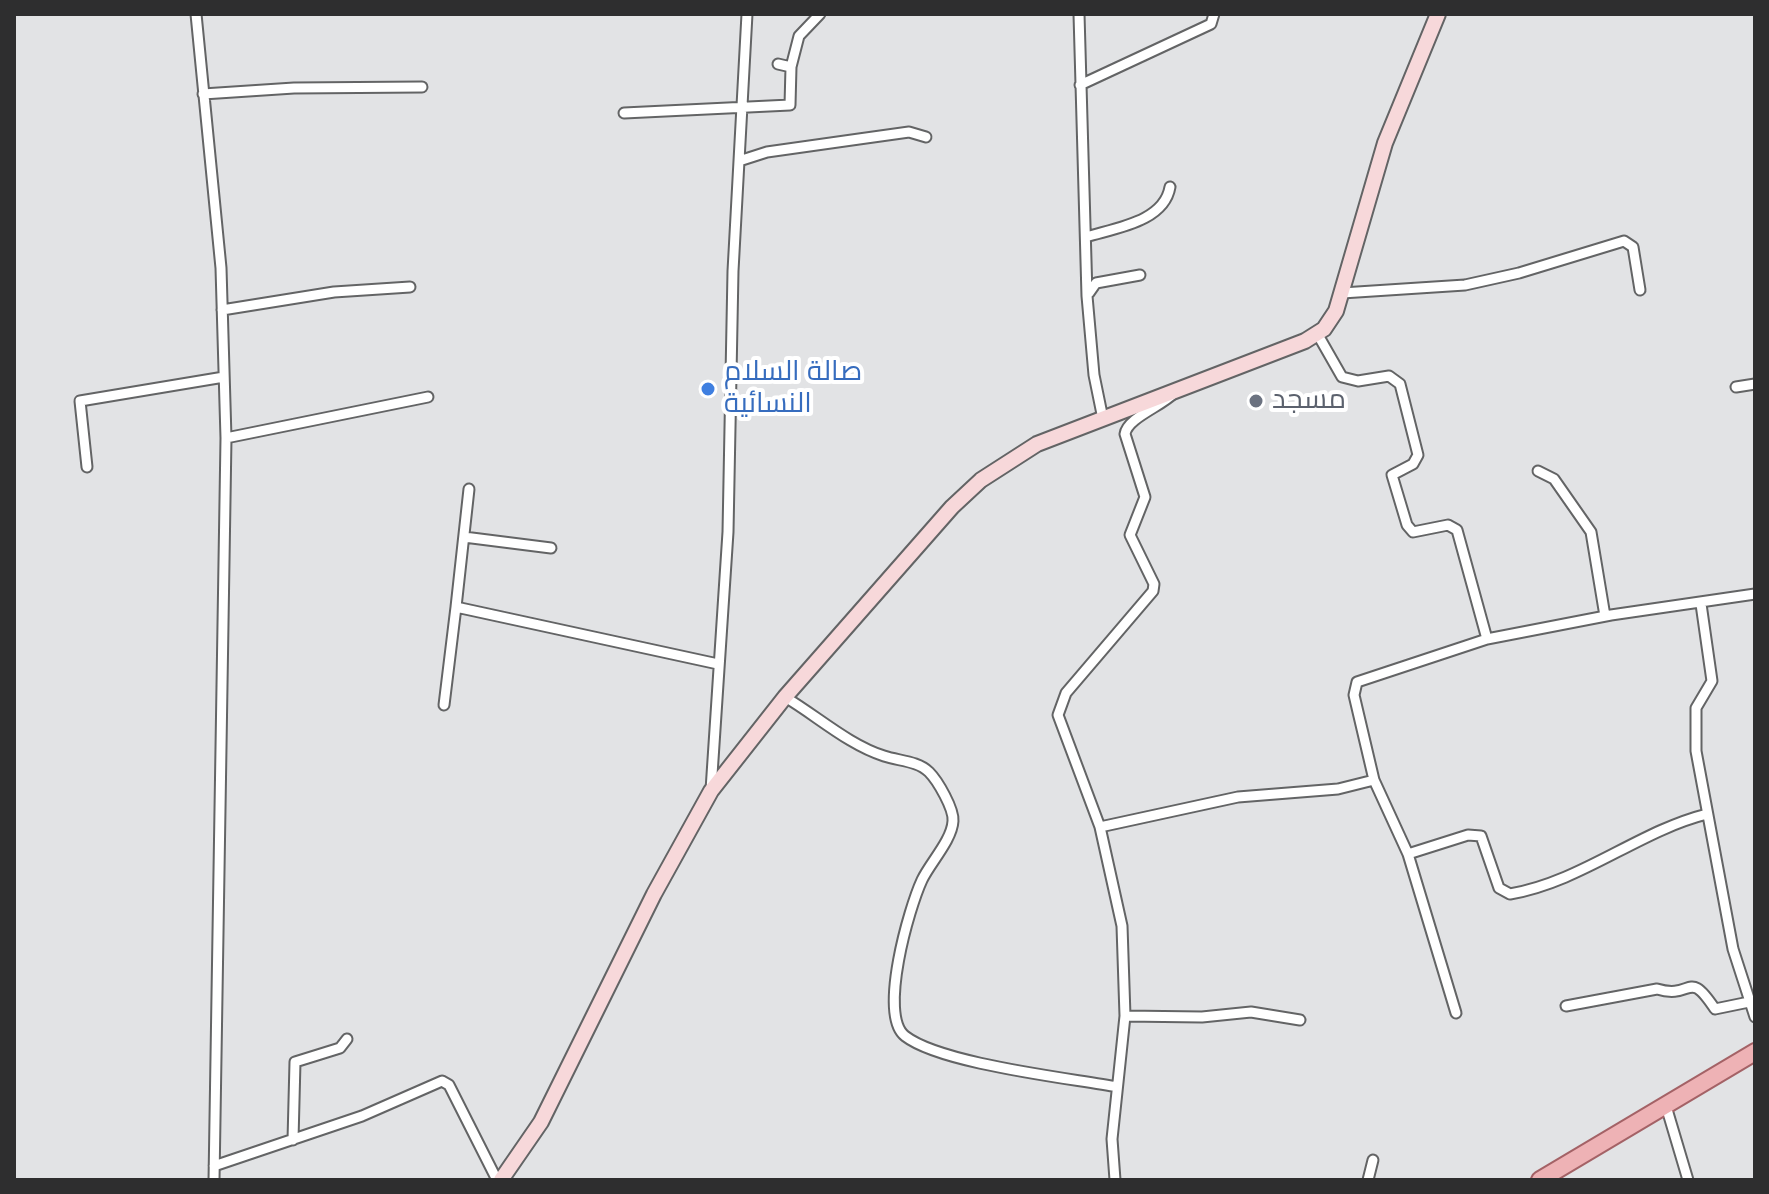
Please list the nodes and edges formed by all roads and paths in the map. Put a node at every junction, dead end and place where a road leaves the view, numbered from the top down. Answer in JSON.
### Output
{"nodes":[{"id":1,"x":196,"y":14,"type":"edge"},
{"id":2,"x":747,"y":14,"type":"edge"},
{"id":3,"x":820,"y":14,"type":"edge"},
{"id":4,"x":1079,"y":14,"type":"edge"},
{"id":5,"x":1214,"y":14,"type":"edge"},
{"id":6,"x":1438,"y":14,"type":"edge"},
{"id":7,"x":778,"y":64,"type":"dead end"},
{"id":8,"x":791,"y":67,"type":"junction"},
{"id":9,"x":1080,"y":85,"type":"junction"},
{"id":10,"x":422,"y":87,"type":"dead end"},
{"id":11,"x":203,"y":94,"type":"junction"},
{"id":12,"x":743,"y":105,"type":"junction"},
{"id":13,"x":624,"y":113,"type":"dead end"},
{"id":14,"x":926,"y":137,"type":"dead end"},
{"id":15,"x":739,"y":161,"type":"junction"},
{"id":16,"x":1170,"y":187,"type":"dead end"},
{"id":17,"x":1086,"y":237,"type":"junction"},
{"id":18,"x":1140,"y":275,"type":"dead end"},
{"id":19,"x":410,"y":287,"type":"dead end"},
{"id":20,"x":1640,"y":290,"type":"dead end"},
{"id":21,"x":1342,"y":293,"type":"junction"},
{"id":22,"x":1087,"y":296,"type":"junction"},
{"id":23,"x":222,"y":310,"type":"junction"},
{"id":24,"x":1318,"y":335,"type":"junction"},
{"id":25,"x":224,"y":377,"type":"junction"},
{"id":26,"x":1755,"y":384,"type":"edge"},
{"id":27,"x":1736,"y":387,"type":"dead end"},
{"id":28,"x":1177,"y":391,"type":"junction"},
{"id":29,"x":428,"y":397,"type":"dead end"},
{"id":30,"x":1103,"y":419,"type":"junction"},
{"id":31,"x":226,"y":438,"type":"junction"},
{"id":32,"x":87,"y":467,"type":"dead end"},
{"id":33,"x":1538,"y":471,"type":"dead end"},
{"id":34,"x":469,"y":489,"type":"dead end"},
{"id":35,"x":464,"y":537,"type":"junction"},
{"id":36,"x":551,"y":548,"type":"dead end"},
{"id":37,"x":1755,"y":594,"type":"edge"},
{"id":38,"x":1701,"y":604,"type":"junction"},
{"id":39,"x":456,"y":607,"type":"junction"},
{"id":40,"x":1605,"y":616,"type":"junction"},
{"id":41,"x":1487,"y":639,"type":"junction"},
{"id":42,"x":718,"y":664,"type":"junction"},
{"id":43,"x":785,"y":697,"type":"junction"},
{"id":44,"x":444,"y":705,"type":"dead end"},
{"id":45,"x":1374,"y":780,"type":"junction"},
{"id":46,"x":711,"y":791,"type":"junction"},
{"id":47,"x":1707,"y":814,"type":"junction"},
{"id":48,"x":1100,"y":827,"type":"junction"},
{"id":49,"x":1408,"y":854,"type":"junction"},
{"id":50,"x":1749,"y":1002,"type":"junction"},
{"id":51,"x":1566,"y":1006,"type":"dead end"},
{"id":52,"x":1456,"y":1013,"type":"dead end"},
{"id":53,"x":1125,"y":1016,"type":"junction"},
{"id":54,"x":1755,"y":1017,"type":"edge"},
{"id":55,"x":1300,"y":1020,"type":"dead end"},
{"id":56,"x":347,"y":1039,"type":"dead end"},
{"id":57,"x":1755,"y":1052,"type":"edge"},
{"id":58,"x":1117,"y":1087,"type":"junction"},
{"id":59,"x":1666,"y":1106,"type":"junction"},
{"id":60,"x":293,"y":1140,"type":"junction"},
{"id":61,"x":1373,"y":1160,"type":"dead end"},
{"id":62,"x":214,"y":1166,"type":"junction"},
{"id":63,"x":214,"y":1180,"type":"edge"},
{"id":64,"x":499,"y":1180,"type":"edge"},
{"id":65,"x":1115,"y":1180,"type":"edge"},
{"id":66,"x":1368,"y":1180,"type":"edge"},
{"id":67,"x":1540,"y":1180,"type":"edge"},
{"id":68,"x":1688,"y":1180,"type":"edge"}],
"edges":[{"from":1,"to":11,"type":"street"},
{"from":2,"to":12,"type":"street"},
{"from":3,"to":8,"type":"street"},
{"from":4,"to":9,"type":"street"},
{"from":5,"to":9,"type":"street"},
{"from":6,"to":21,"type":"main road"},
{"from":7,"to":8,"type":"street"},
{"from":8,"to":12,"type":"street"},
{"from":9,"to":17,"type":"street"},
{"from":10,"to":11,"type":"street"},
{"from":11,"to":23,"type":"street"},
{"from":12,"to":13,"type":"street"},
{"from":12,"to":15,"type":"street"},
{"from":14,"to":15,"type":"street"},
{"from":15,"to":42,"type":"street"},
{"from":16,"to":17,"type":"street"},
{"from":17,"to":22,"type":"street"},
{"from":18,"to":22,"type":"street"},
{"from":19,"to":23,"type":"street"},
{"from":20,"to":21,"type":"street"},
{"from":21,"to":24,"type":"main road"},
{"from":22,"to":30,"type":"street"},
{"from":23,"to":25,"type":"street"},
{"from":24,"to":28,"type":"main road"},
{"from":24,"to":41,"type":"street"},
{"from":25,"to":31,"type":"street"},
{"from":25,"to":32,"type":"street"},
{"from":26,"to":27,"type":"street"},
{"from":28,"to":30,"type":"main road"},
{"from":28,"to":48,"type":"street"},
{"from":29,"to":31,"type":"street"},
{"from":30,"to":43,"type":"main road"},
{"from":31,"to":62,"type":"street"},
{"from":33,"to":40,"type":"street"},
{"from":34,"to":35,"type":"street"},
{"from":35,"to":36,"type":"street"},
{"from":35,"to":39,"type":"street"},
{"from":37,"to":38,"type":"street"},
{"from":38,"to":40,"type":"street"},
{"from":38,"to":47,"type":"street"},
{"from":39,"to":42,"type":"street"},
{"from":39,"to":44,"type":"street"},
{"from":40,"to":41,"type":"street"},
{"from":41,"to":45,"type":"street"},
{"from":42,"to":46,"type":"street"},
{"from":43,"to":46,"type":"main road"},
{"from":43,"to":58,"type":"street"},
{"from":45,"to":48,"type":"street"},
{"from":45,"to":49,"type":"street"},
{"from":46,"to":64,"type":"main road"},
{"from":47,"to":49,"type":"street"},
{"from":47,"to":50,"type":"street"},
{"from":48,"to":53,"type":"street"},
{"from":49,"to":52,"type":"street"},
{"from":50,"to":51,"type":"street"},
{"from":50,"to":54,"type":"street"},
{"from":53,"to":55,"type":"street"},
{"from":53,"to":58,"type":"street"},
{"from":56,"to":60,"type":"street"},
{"from":57,"to":59,"type":"main road"},
{"from":58,"to":65,"type":"street"},
{"from":59,"to":67,"type":"main road"},
{"from":59,"to":68,"type":"street"},
{"from":60,"to":62,"type":"street"},
{"from":60,"to":64,"type":"street"},
{"from":61,"to":66,"type":"street"},
{"from":62,"to":63,"type":"street"}]}
